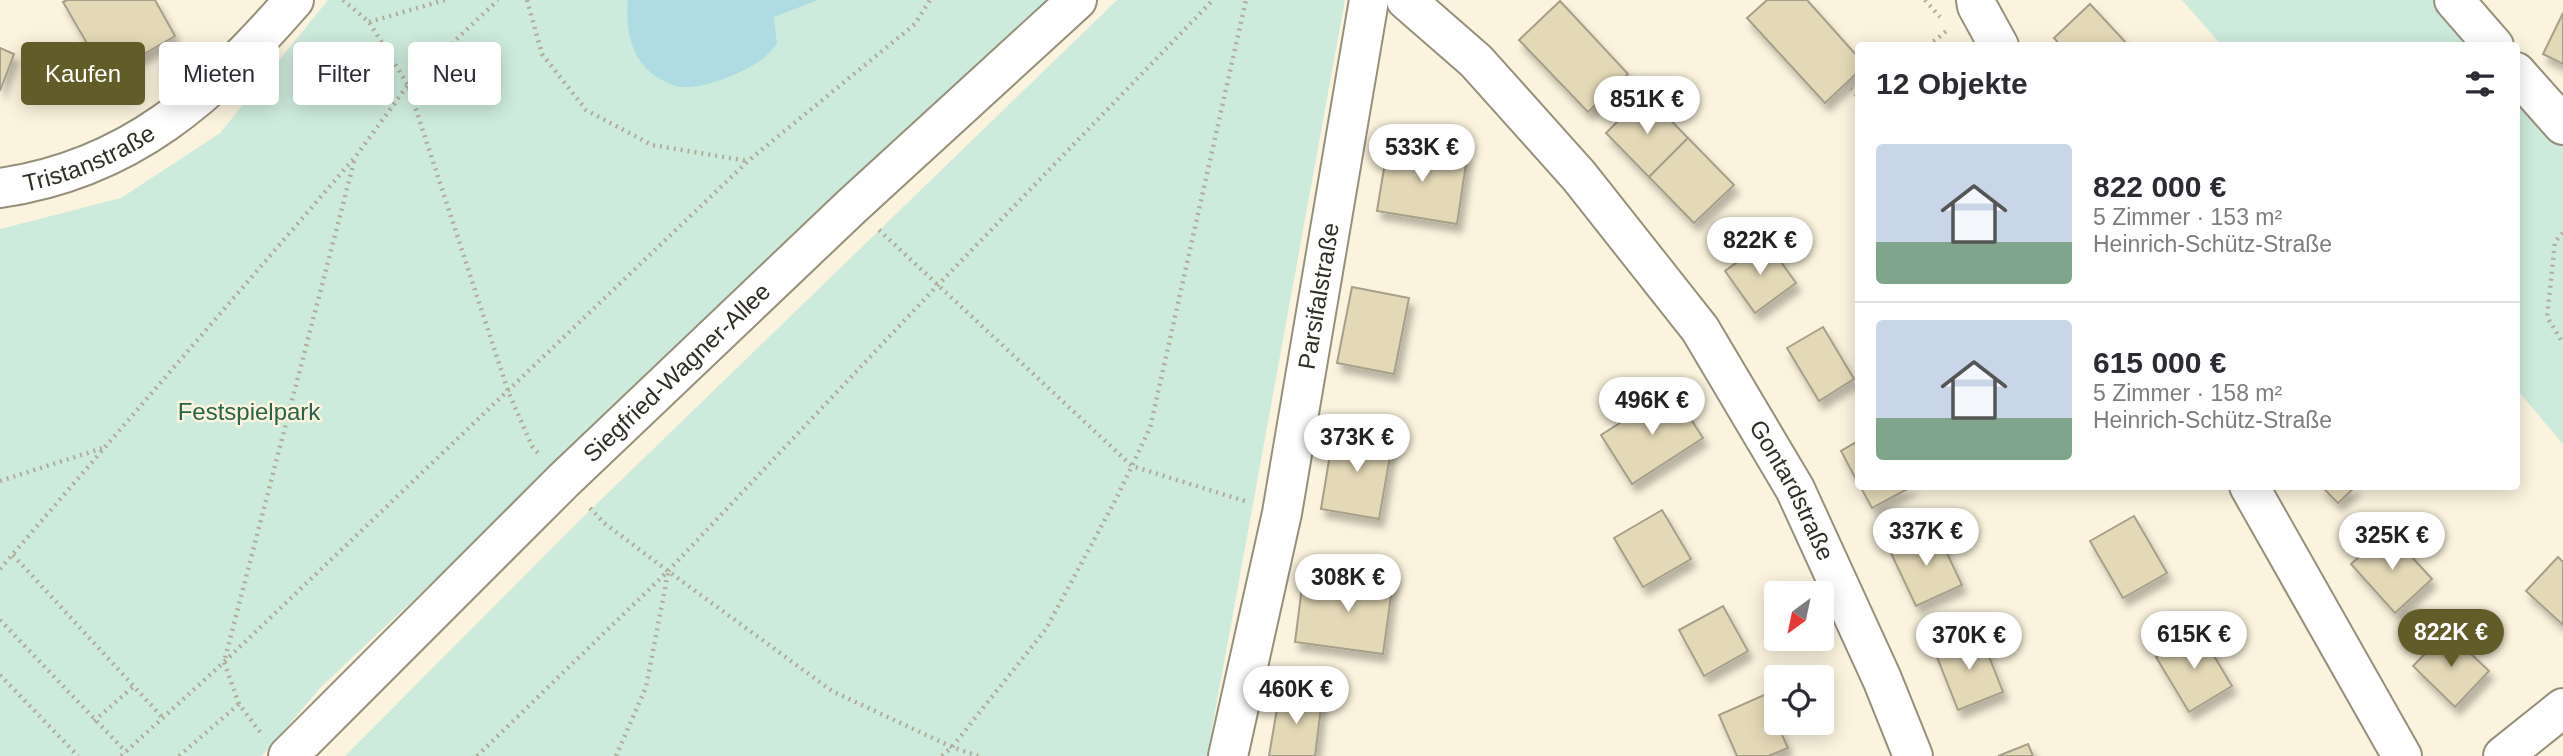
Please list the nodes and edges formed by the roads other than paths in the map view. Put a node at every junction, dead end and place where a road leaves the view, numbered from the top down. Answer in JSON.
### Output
{"nodes":[{"id":1,"x":294,"y":0,"type":"edge"},
{"id":2,"x":1077,"y":0,"type":"edge"},
{"id":3,"x":1370,"y":0,"type":"edge"},
{"id":4,"x":1406,"y":0,"type":"edge"},
{"id":5,"x":1976,"y":0,"type":"edge"},
{"id":6,"x":2454,"y":0,"type":"edge"},
{"id":7,"x":1997,"y":42,"type":"edge"},
{"id":8,"x":2491,"y":42,"type":"edge"},
{"id":9,"x":2520,"y":77,"type":"edge"},
{"id":10,"x":2563,"y":125,"type":"edge"},
{"id":11,"x":0,"y":188,"type":"edge"},
{"id":12,"x":2251,"y":490,"type":"edge"},
{"id":13,"x":2563,"y":708,"type":"edge"},
{"id":14,"x":288,"y":756,"type":"edge"},
{"id":15,"x":1228,"y":756,"type":"edge"},
{"id":16,"x":1913,"y":756,"type":"edge"},
{"id":17,"x":2402,"y":756,"type":"edge"},
{"id":18,"x":2503,"y":756,"type":"edge"}],
"edges":[{"from":1,"to":11,"type":"street","name":"Tristanstraße"},
{"from":2,"to":14,"type":"street","name":"Siegfried-Wagner-Allee"},
{"from":3,"to":15,"type":"street","name":"Parsifalstraße"},
{"from":4,"to":16,"type":"street","name":"Gontardstraße"},
{"from":5,"to":7,"type":"street"},
{"from":6,"to":8,"type":"street"},
{"from":9,"to":10,"type":"street"},
{"from":12,"to":17,"type":"street"},
{"from":13,"to":18,"type":"street"}]}
